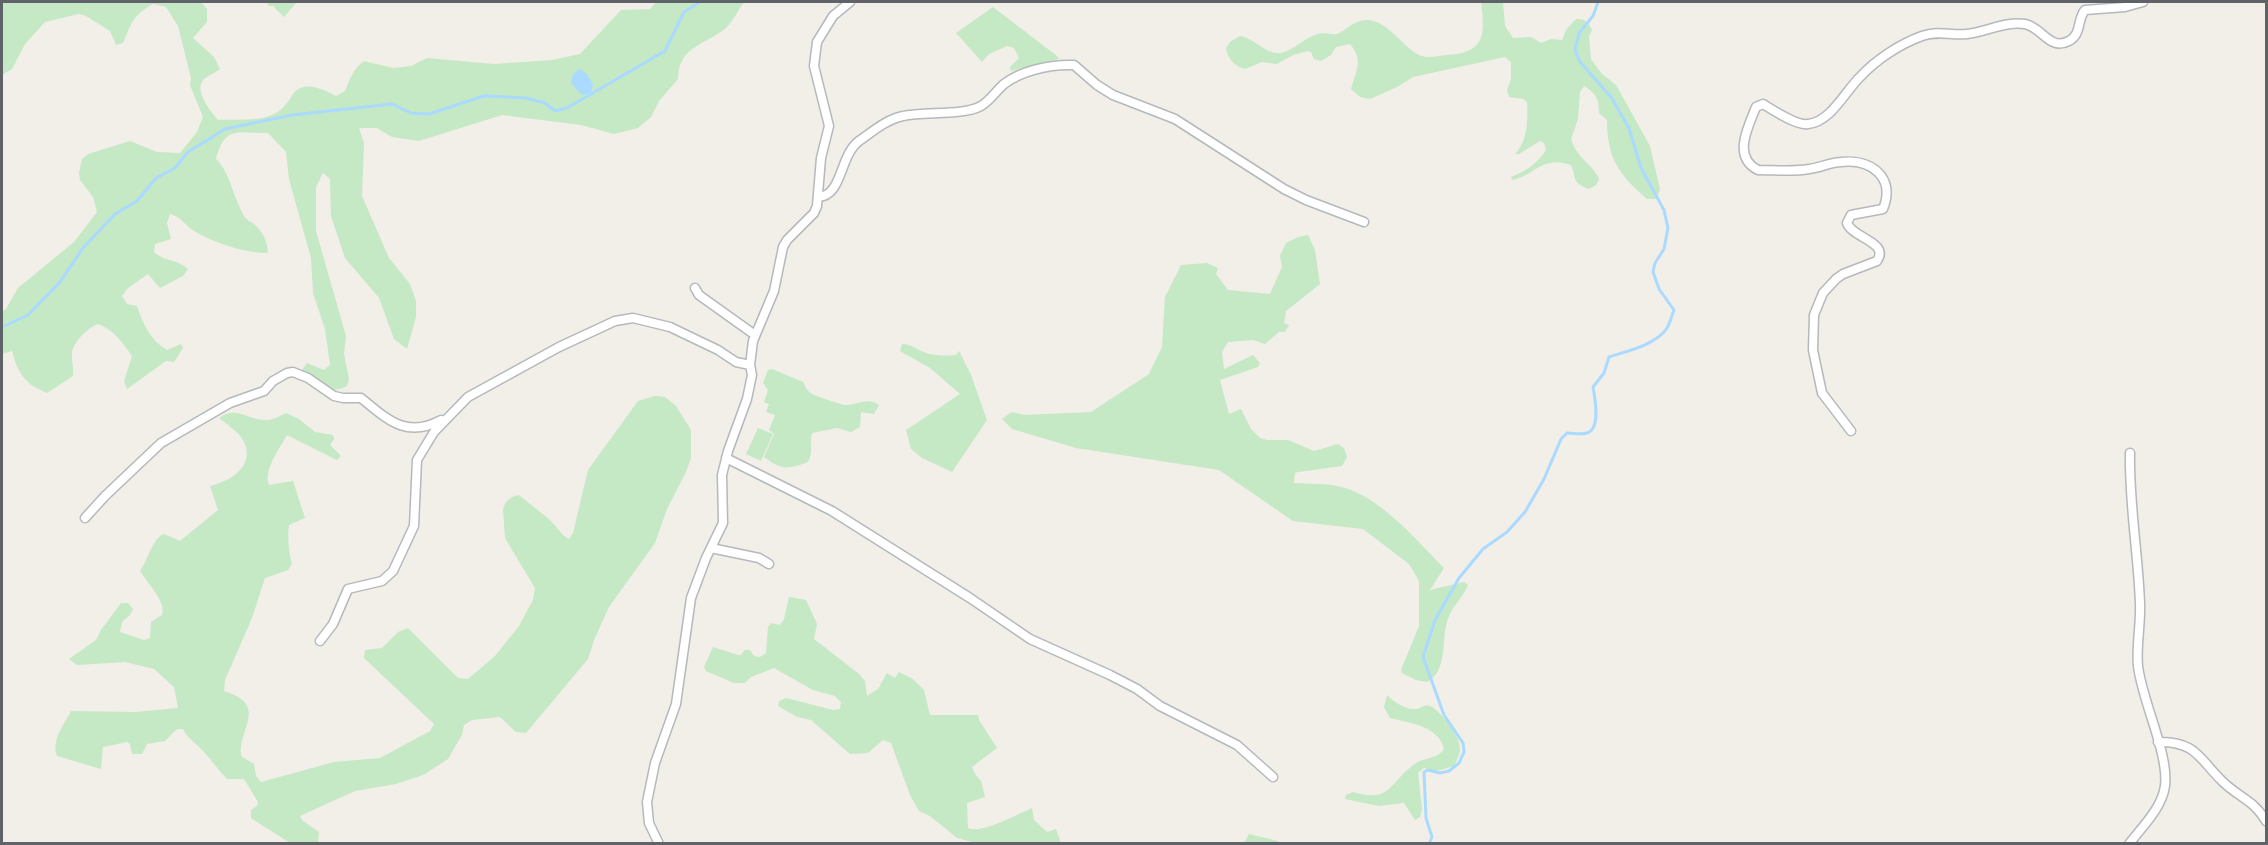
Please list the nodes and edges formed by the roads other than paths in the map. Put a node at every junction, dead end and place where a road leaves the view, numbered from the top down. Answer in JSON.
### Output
{"nodes":[{"id":1,"x":850,"y":2,"type":"edge"},
{"id":2,"x":2143,"y":2,"type":"edge"},
{"id":3,"x":818,"y":197,"type":"junction"},
{"id":4,"x":1364,"y":222,"type":"dead end"},
{"id":5,"x":695,"y":288,"type":"dead end"},
{"id":6,"x":755,"y":335,"type":"junction"},
{"id":7,"x":750,"y":365,"type":"junction"},
{"id":8,"x":452,"y":414,"type":"junction"},
{"id":9,"x":1851,"y":430,"type":"dead end"},
{"id":10,"x":2130,"y":453,"type":"dead end"},
{"id":11,"x":726,"y":458,"type":"junction"},
{"id":12,"x":85,"y":518,"type":"dead end"},
{"id":13,"x":711,"y":548,"type":"junction"},
{"id":14,"x":769,"y":564,"type":"dead end"},
{"id":15,"x":320,"y":641,"type":"dead end"},
{"id":16,"x":2158,"y":742,"type":"junction"},
{"id":17,"x":1273,"y":777,"type":"dead end"},
{"id":18,"x":2263,"y":808,"type":"edge"},
{"id":19,"x":2266,"y":822,"type":"edge"},
{"id":20,"x":659,"y":843,"type":"edge"},
{"id":21,"x":2129,"y":843,"type":"edge"}],
"edges":[{"from":1,"to":3,"type":"street"},
{"from":2,"to":9,"type":"street"},
{"from":3,"to":4,"type":"street"},
{"from":3,"to":6,"type":"street"},
{"from":5,"to":6,"type":"street"},
{"from":6,"to":7,"type":"street"},
{"from":7,"to":8,"type":"street"},
{"from":7,"to":11,"type":"street"},
{"from":8,"to":12,"type":"street"},
{"from":8,"to":15,"type":"street"},
{"from":10,"to":16,"type":"street"},
{"from":11,"to":13,"type":"street"},
{"from":11,"to":17,"type":"street"},
{"from":13,"to":14,"type":"street"},
{"from":13,"to":20,"type":"street"},
{"from":16,"to":18,"type":"street"},
{"from":16,"to":21,"type":"street"},
{"from":18,"to":19,"type":"street"}]}
